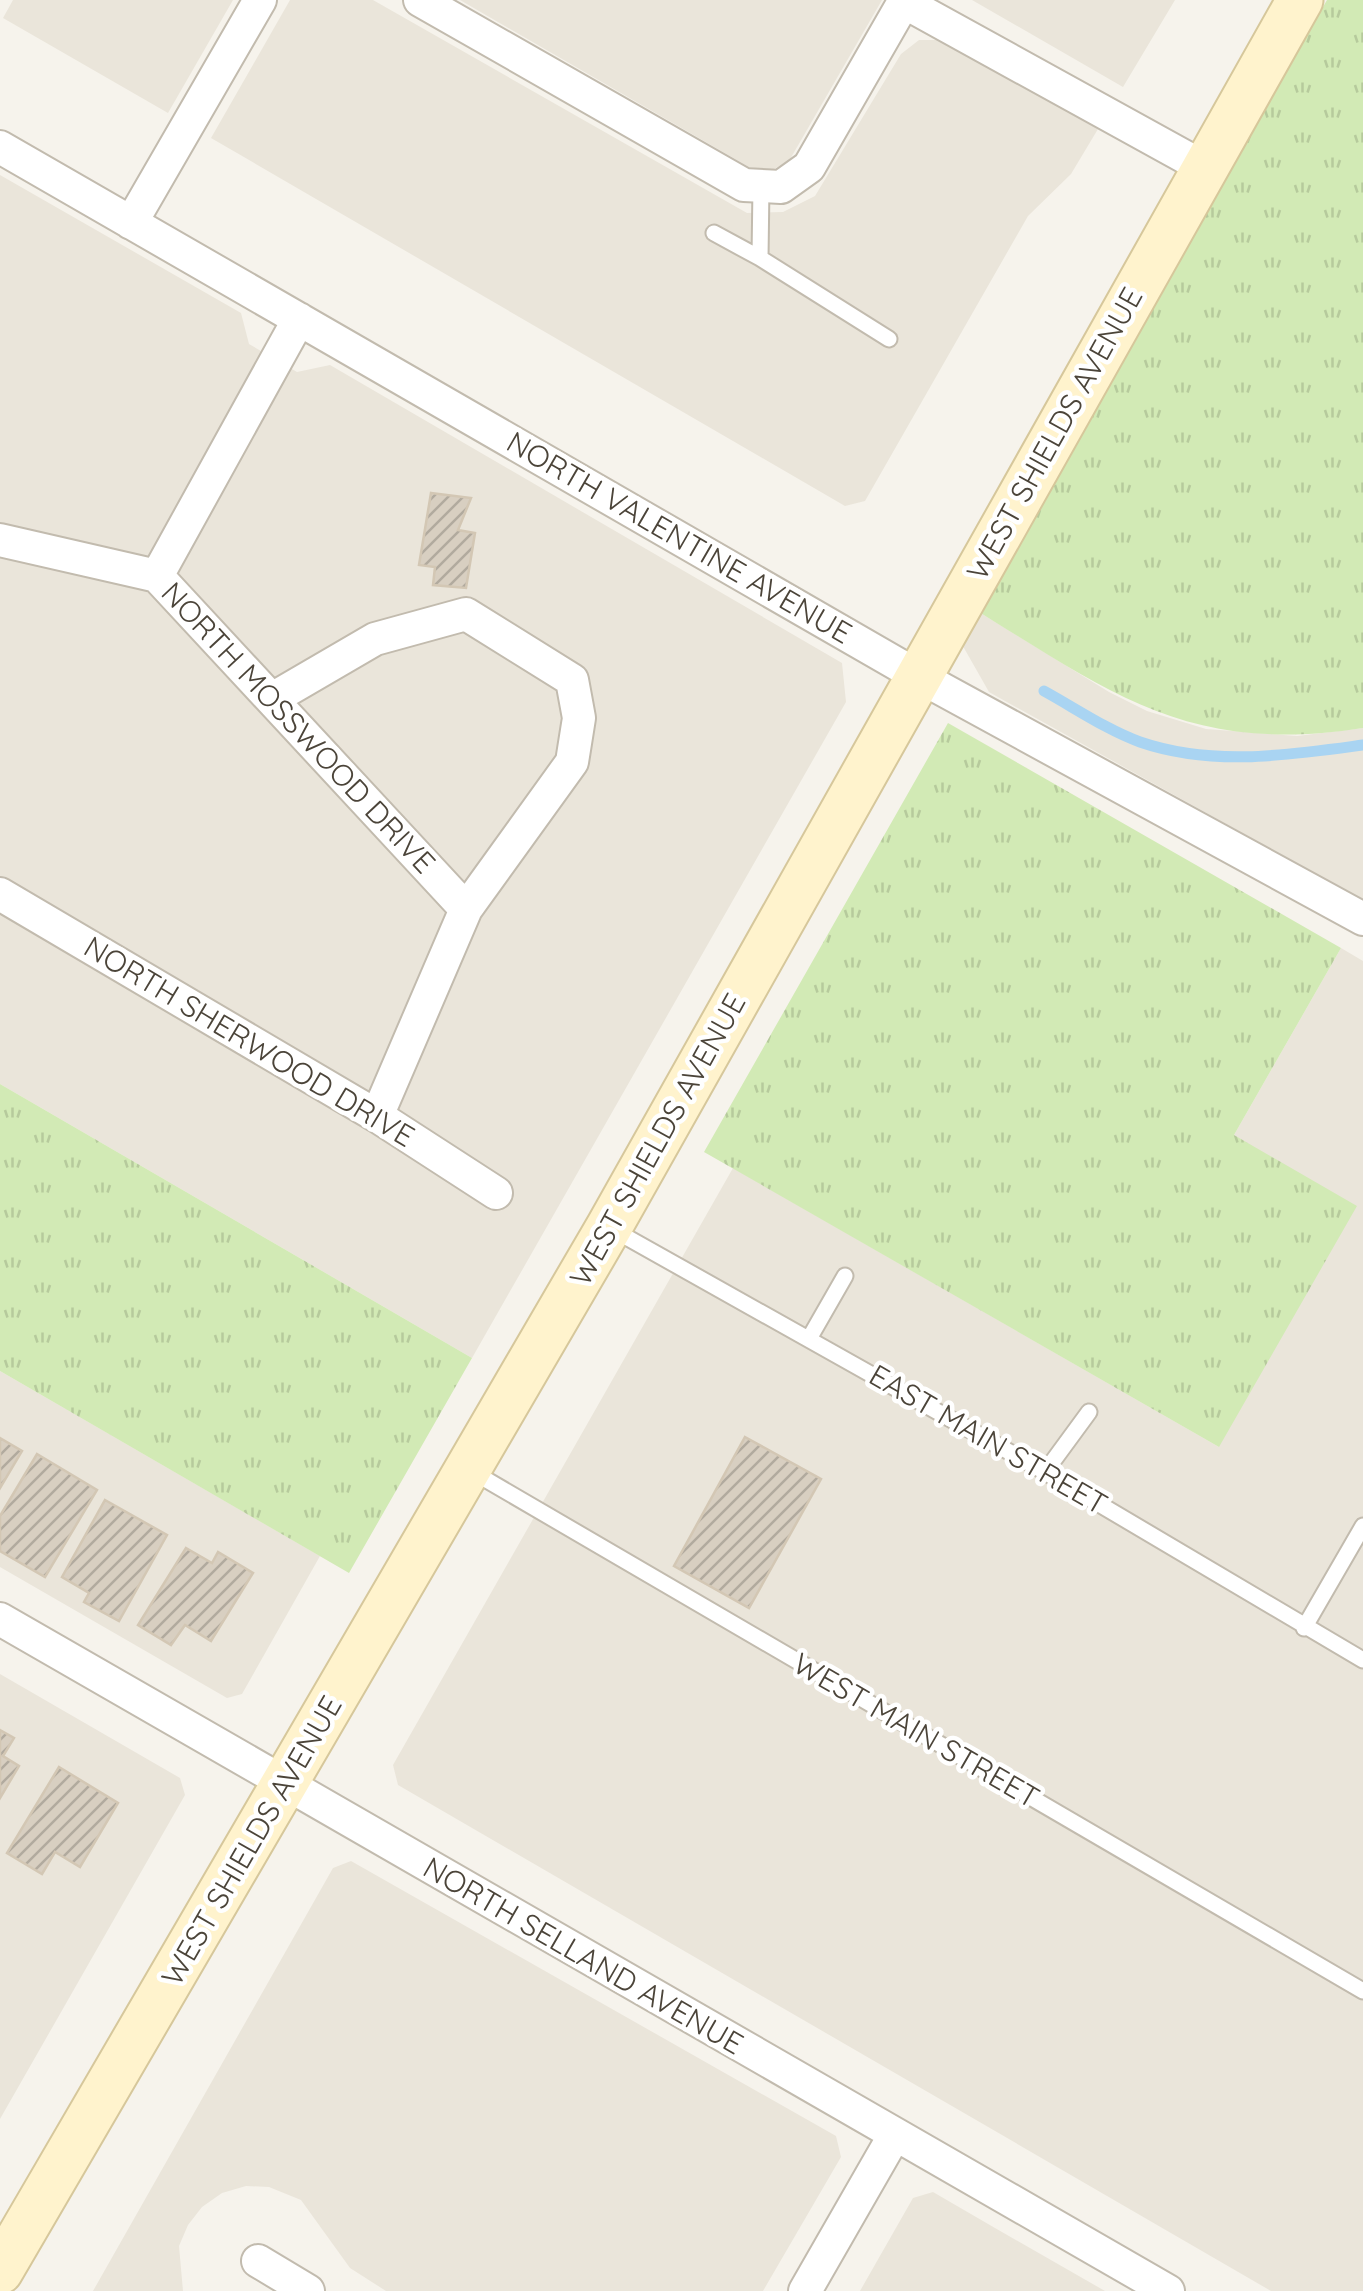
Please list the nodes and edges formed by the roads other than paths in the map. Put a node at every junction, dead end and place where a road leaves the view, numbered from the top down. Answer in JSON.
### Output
{"nodes":[{"id":1,"x":260,"y":0,"type":"edge"},
{"id":2,"x":420,"y":0,"type":"edge"},
{"id":3,"x":1300,"y":0,"type":"edge"},
{"id":4,"x":905,"y":1,"type":"edge"},
{"id":5,"x":0,"y":147,"type":"edge"},
{"id":6,"x":1205,"y":168,"type":"junction"},
{"id":7,"x":761,"y":186,"type":"junction"},
{"id":8,"x":131,"y":222,"type":"junction"},
{"id":9,"x":714,"y":232,"type":"dead end"},
{"id":10,"x":760,"y":258,"type":"junction"},
{"id":11,"x":299,"y":319,"type":"junction"},
{"id":12,"x":889,"y":339,"type":"dead end"},
{"id":13,"x":0,"y":540,"type":"edge"},
{"id":14,"x":157,"y":576,"type":"junction"},
{"id":15,"x":918,"y":676,"type":"junction"},
{"id":16,"x":272,"y":699,"type":"junction"},
{"id":17,"x":0,"y":894,"type":"edge"},
{"id":18,"x":466,"y":909,"type":"junction"},
{"id":19,"x":1363,"y":919,"type":"edge"},
{"id":20,"x":377,"y":1116,"type":"junction"},
{"id":21,"x":496,"y":1192,"type":"dead end"},
{"id":22,"x":610,"y":1227,"type":"junction"},
{"id":23,"x":845,"y":1276,"type":"dead end"},
{"id":24,"x":810,"y":1337,"type":"junction"},
{"id":25,"x":1088,"y":1412,"type":"dead end"},
{"id":26,"x":469,"y":1470,"type":"junction"},
{"id":27,"x":1045,"y":1472,"type":"junction"},
{"id":28,"x":1363,"y":1526,"type":"edge"},
{"id":29,"x":0,"y":1619,"type":"edge"},
{"id":30,"x":1304,"y":1628,"type":"junction"},
{"id":31,"x":1363,"y":1660,"type":"edge"},
{"id":32,"x":285,"y":1783,"type":"junction"},
{"id":33,"x":1363,"y":1991,"type":"edge"},
{"id":34,"x":894,"y":2136,"type":"junction"},
{"id":35,"x":258,"y":2261,"type":"dead end"},
{"id":36,"x":0,"y":2271,"type":"edge"},
{"id":37,"x":308,"y":2291,"type":"edge"},
{"id":38,"x":805,"y":2291,"type":"edge"},
{"id":39,"x":1168,"y":2291,"type":"edge"}],
"edges":[{"from":1,"to":8,"type":"street"},
{"from":2,"to":7,"type":"street"},
{"from":3,"to":6,"type":"street","name":"WEST SHIELDS AVENUE"},
{"from":4,"to":6,"type":"street"},
{"from":4,"to":7,"type":"street"},
{"from":5,"to":8,"type":"street","name":"NORTH VALENTINE AVENUE"},
{"from":6,"to":15,"type":"street","name":"WEST SHIELDS AVENUE"},
{"from":7,"to":10,"type":"lane"},
{"from":8,"to":11,"type":"street","name":"NORTH VALENTINE AVENUE"},
{"from":9,"to":10,"type":"lane"},
{"from":10,"to":12,"type":"lane"},
{"from":11,"to":14,"type":"street"},
{"from":11,"to":15,"type":"street","name":"NORTH VALENTINE AVENUE"},
{"from":13,"to":14,"type":"street","name":"NORTH MOSSWOOD DRIVE"},
{"from":14,"to":16,"type":"street","name":"NORTH MOSSWOOD DRIVE"},
{"from":15,"to":19,"type":"street","name":"NORTH VALENTINE AVENUE"},
{"from":15,"to":22,"type":"street","name":"WEST SHIELDS AVENUE"},
{"from":16,"to":18,"type":"street","name":"NORTH MOSSWOOD DRIVE"},
{"from":16,"to":18,"type":"street"},
{"from":17,"to":20,"type":"street","name":"NORTH SHERWOOD DRIVE"},
{"from":18,"to":20,"type":"street"},
{"from":20,"to":21,"type":"street","name":"NORTH SHERWOOD DRIVE"},
{"from":22,"to":24,"type":"lane","name":"EAST MAIN STREET"},
{"from":22,"to":26,"type":"street","name":"WEST SHIELDS AVENUE"},
{"from":23,"to":24,"type":"lane"},
{"from":24,"to":27,"type":"lane","name":"EAST MAIN STREET"},
{"from":25,"to":27,"type":"lane"},
{"from":26,"to":32,"type":"street","name":"WEST SHIELDS AVENUE"},
{"from":26,"to":33,"type":"lane","name":"WEST MAIN STREET"},
{"from":27,"to":30,"type":"lane","name":"EAST MAIN STREET"},
{"from":28,"to":30,"type":"lane"},
{"from":29,"to":32,"type":"street","name":"NORTH SELLAND AVENUE"},
{"from":30,"to":31,"type":"lane","name":"EAST MAIN STREET"},
{"from":32,"to":34,"type":"street","name":"NORTH SELLAND AVENUE"},
{"from":32,"to":36,"type":"street","name":"WEST SHIELDS AVENUE"},
{"from":34,"to":38,"type":"street"},
{"from":34,"to":39,"type":"street","name":"NORTH SELLAND AVENUE"},
{"from":35,"to":37,"type":"street"}]}
